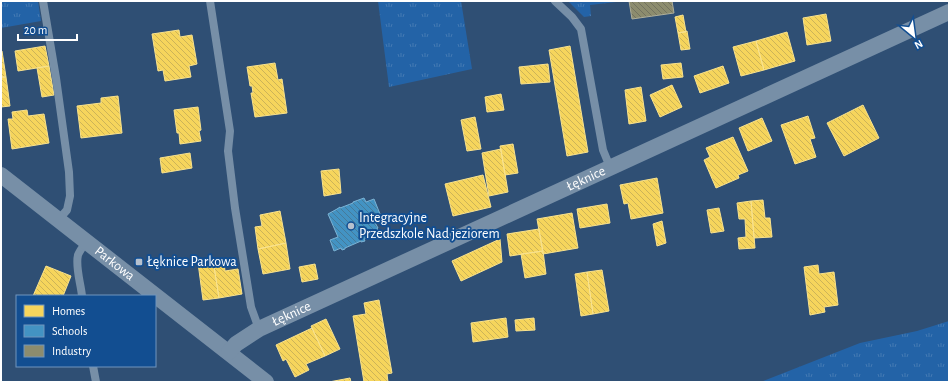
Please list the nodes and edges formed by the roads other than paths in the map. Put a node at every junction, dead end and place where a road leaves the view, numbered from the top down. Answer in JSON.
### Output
{"nodes":[{"id":1,"x":43,"y":1,"type":"edge"},
{"id":2,"x":210,"y":1,"type":"edge"},
{"id":3,"x":555,"y":1,"type":"edge"},
{"id":4,"x":947,"y":9,"type":"edge"},
{"id":5,"x":610,"y":168,"type":"junction"},
{"id":6,"x":1,"y":175,"type":"edge"},
{"id":7,"x":59,"y":219,"type":"junction"},
{"id":8,"x":87,"y":241,"type":"junction"},
{"id":9,"x":82,"y":295,"type":"edge"},
{"id":10,"x":259,"y":329,"type":"junction"},
{"id":11,"x":229,"y":352,"type":"junction"},
{"id":12,"x":93,"y":367,"type":"edge"},
{"id":13,"x":96,"y":382,"type":"edge"},
{"id":14,"x":266,"y":382,"type":"edge"}],
"edges":[{"from":1,"to":7,"type":"lane"},
{"from":2,"to":10,"type":"lane"},
{"from":3,"to":5,"type":"lane"},
{"from":4,"to":5,"type":"street","name":"Łęknice"},
{"from":5,"to":10,"type":"street","name":"Łęknice"},
{"from":6,"to":7,"type":"street","name":"Parkowa"},
{"from":7,"to":8,"type":"street","name":"Parkowa"},
{"from":8,"to":9,"type":"lane"},
{"from":8,"to":11,"type":"street","name":"Parkowa"},
{"from":10,"to":11,"type":"street","name":"Łęknice"},
{"from":11,"to":14,"type":"street","name":"Parkowa"},
{"from":12,"to":13,"type":"lane"}]}
